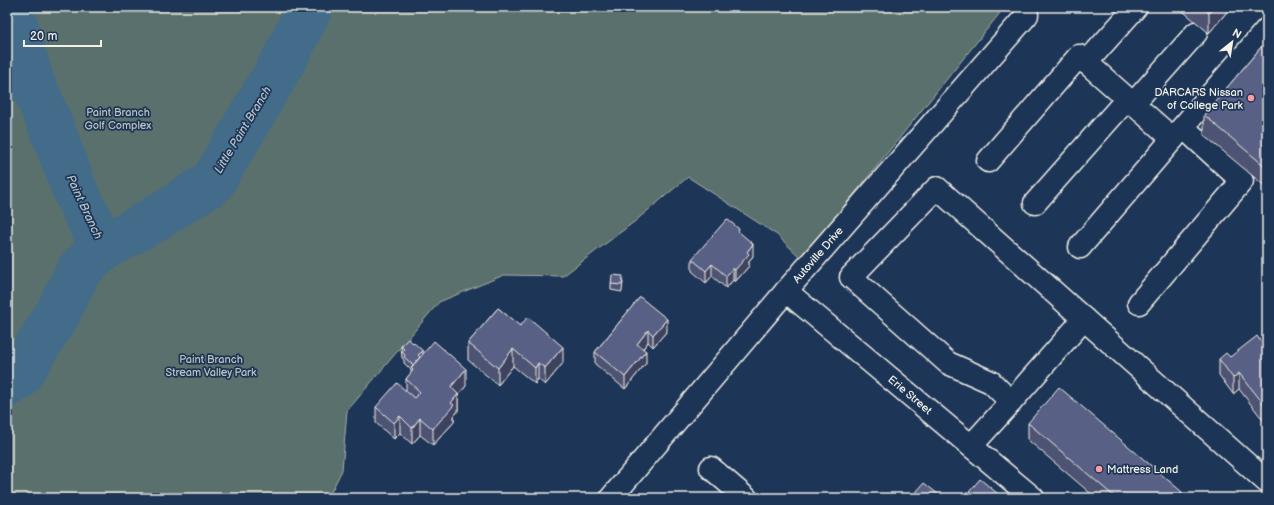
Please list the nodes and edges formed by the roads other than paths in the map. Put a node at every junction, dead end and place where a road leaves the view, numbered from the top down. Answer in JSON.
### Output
{"nodes":[{"id":1,"x":1136,"y":7,"type":"edge"},
{"id":2,"x":1027,"y":15,"type":"dead end"},
{"id":3,"x":1267,"y":29,"type":"edge"},
{"id":4,"x":1196,"y":33,"type":"dead end"},
{"id":5,"x":1086,"y":63,"type":"junction"},
{"id":6,"x":1130,"y":101,"type":"junction"},
{"id":7,"x":1178,"y":133,"type":"junction"},
{"id":8,"x":988,"y":161,"type":"dead end"},
{"id":9,"x":1035,"y":203,"type":"dead end"},
{"id":10,"x":1080,"y":247,"type":"dead end"},
{"id":11,"x":786,"y":292,"type":"junction"},
{"id":12,"x":1139,"y":303,"type":"dead end"},
{"id":13,"x":1084,"y":319,"type":"junction"},
{"id":14,"x":1011,"y":402,"type":"junction"},
{"id":15,"x":970,"y":446,"type":"junction"},
{"id":16,"x":711,"y":468,"type":"dead end"},
{"id":17,"x":1267,"y":482,"type":"edge"},
{"id":18,"x":611,"y":498,"type":"edge"},
{"id":19,"x":746,"y":498,"type":"edge"},
{"id":20,"x":1033,"y":498,"type":"edge"}],
"edges":[{"from":1,"to":5,"type":"street"},
{"from":2,"to":11,"type":"street","name":"Autoville Drive"},
{"from":3,"to":7,"type":"street"},
{"from":4,"to":6,"type":"street"},
{"from":5,"to":6,"type":"street"},
{"from":5,"to":8,"type":"street"},
{"from":6,"to":7,"type":"street"},
{"from":6,"to":9,"type":"street"},
{"from":7,"to":10,"type":"street"},
{"from":7,"to":12,"type":"street"},
{"from":11,"to":15,"type":"street","name":"Erie Street"},
{"from":11,"to":18,"type":"street","name":"Autoville Drive"},
{"from":13,"to":14,"type":"street"},
{"from":13,"to":14,"type":"street"},
{"from":13,"to":17,"type":"street"},
{"from":14,"to":15,"type":"street"},
{"from":15,"to":20,"type":"street","name":"Erie Street"},
{"from":16,"to":19,"type":"street"}]}
